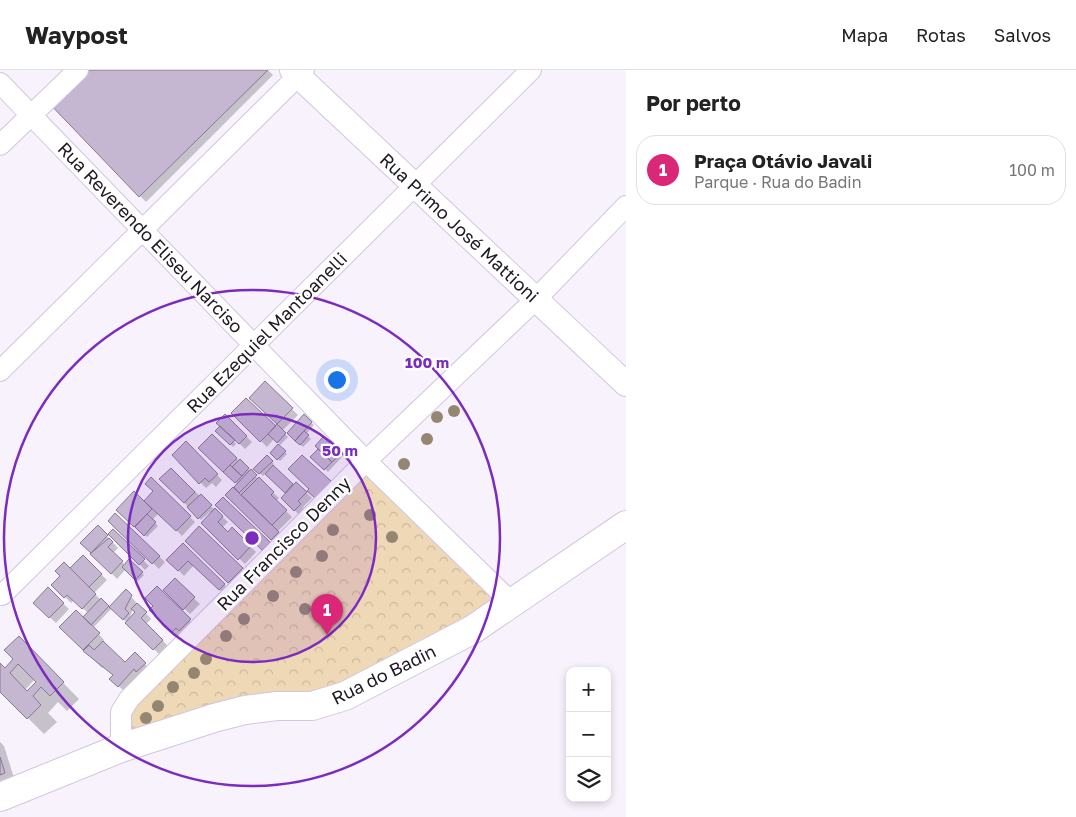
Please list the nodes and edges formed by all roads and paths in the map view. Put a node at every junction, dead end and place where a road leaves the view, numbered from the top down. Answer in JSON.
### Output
{"nodes":[{"id":1,"x":78,"y":70,"type":"edge"},
{"id":2,"x":531,"y":70,"type":"edge"},
{"id":3,"x":298,"y":72,"type":"edge"},
{"id":4,"x":0,"y":83,"type":"edge"},
{"id":5,"x":31,"y":115,"type":"junction"},
{"id":6,"x":0,"y":145,"type":"edge"},
{"id":7,"x":415,"y":187,"type":"junction"},
{"id":8,"x":626,"y":206,"type":"edge"},
{"id":9,"x":143,"y":229,"type":"junction"},
{"id":10,"x":535,"y":300,"type":"junction"},
{"id":11,"x":253,"y":346,"type":"junction"},
{"id":12,"x":0,"y":371,"type":"edge"},
{"id":13,"x":626,"y":384,"type":"edge"},
{"id":14,"x":366,"y":461,"type":"junction"},
{"id":15,"x":626,"y":525,"type":"edge"},
{"id":16,"x":2,"y":595,"type":"dead end"},
{"id":17,"x":513,"y":604,"type":"junction"},
{"id":18,"x":121,"y":748,"type":"junction"},
{"id":19,"x":0,"y":797,"type":"edge"}],
"edges":[{"from":1,"to":5,"type":"street"},
{"from":2,"to":7,"type":"street","name":"Rua Ezequiel Mantoanelli"},
{"from":3,"to":7,"type":"street","name":"Rua Primo José Mattioni"},
{"from":3,"to":9,"type":"street"},
{"from":4,"to":5,"type":"street","name":"Rua Reverendo Eliseu Narciso"},
{"from":5,"to":6,"type":"street"},
{"from":5,"to":9,"type":"street","name":"Rua Reverendo Eliseu Narciso"},
{"from":7,"to":10,"type":"street","name":"Rua Primo José Mattioni"},
{"from":7,"to":11,"type":"street","name":"Rua Ezequiel Mantoanelli"},
{"from":8,"to":10,"type":"street","name":"Rua Francisco Denny"},
{"from":9,"to":11,"type":"street","name":"Rua Reverendo Eliseu Narciso"},
{"from":9,"to":12,"type":"street"},
{"from":10,"to":13,"type":"street","name":"Rua Primo José Mattioni"},
{"from":10,"to":14,"type":"street","name":"Rua Francisco Denny"},
{"from":11,"to":14,"type":"street","name":"Rua Reverendo Eliseu Narciso"},
{"from":11,"to":16,"type":"street","name":"Rua Ezequiel Mantoanelli"},
{"from":14,"to":17,"type":"street","name":"Rua Reverendo Eliseu Narciso"},
{"from":14,"to":18,"type":"street","name":"Rua Francisco Denny"},
{"from":15,"to":17,"type":"main road","name":"Rua do Badin"},
{"from":17,"to":18,"type":"main road","name":"Rua do Badin"},
{"from":18,"to":19,"type":"main road","name":"Rua do Badin"}]}
